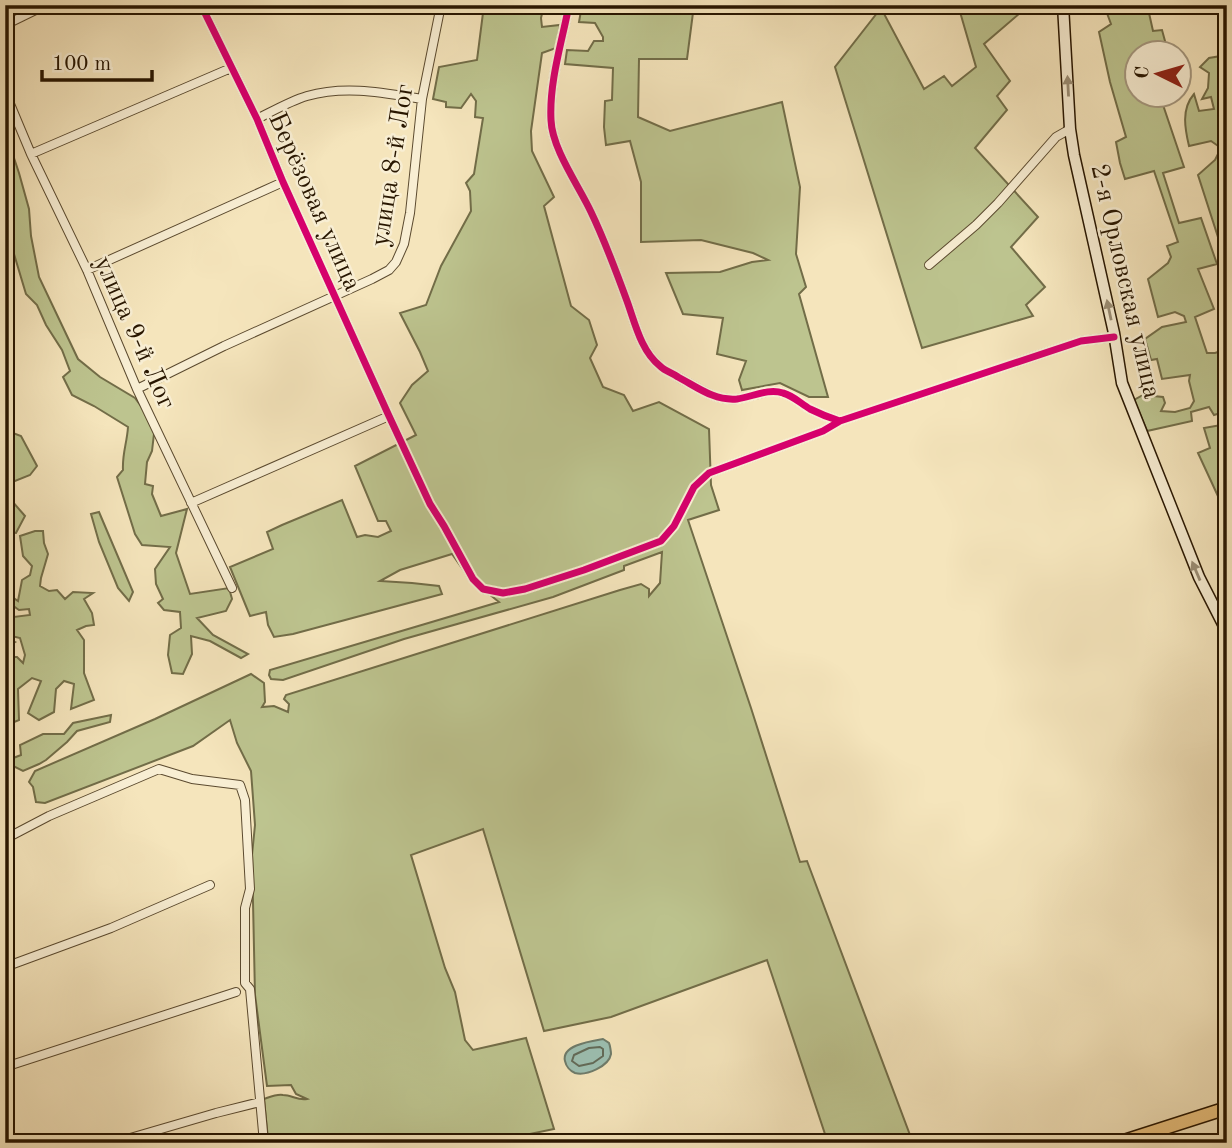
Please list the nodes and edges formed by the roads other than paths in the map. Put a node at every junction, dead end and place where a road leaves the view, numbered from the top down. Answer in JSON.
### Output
{"nodes":[{"id":1,"x":46,"y":5,"type":"edge"},
{"id":2,"x":201,"y":5,"type":"edge"},
{"id":3,"x":441,"y":5,"type":"edge"},
{"id":4,"x":569,"y":5,"type":"edge"},
{"id":5,"x":1063,"y":5,"type":"edge"},
{"id":6,"x":5,"y":24,"type":"edge"},
{"id":7,"x":232,"y":68,"type":"junction"},
{"id":8,"x":5,"y":92,"type":"edge"},
{"id":9,"x":422,"y":99,"type":"junction"},
{"id":10,"x":257,"y":119,"type":"junction"},
{"id":11,"x":1070,"y":129,"type":"junction"},
{"id":12,"x":31,"y":154,"type":"junction"},
{"id":13,"x":283,"y":182,"type":"junction"},
{"id":14,"x":929,"y":265,"type":"dead end"},
{"id":15,"x":86,"y":270,"type":"junction"},
{"id":16,"x":336,"y":297,"type":"junction"},
{"id":17,"x":1114,"y":337,"type":"junction"},
{"id":18,"x":137,"y":388,"type":"junction"},
{"id":19,"x":388,"y":416,"type":"junction"},
{"id":20,"x":840,"y":421,"type":"junction"},
{"id":21,"x":191,"y":503,"type":"junction"},
{"id":22,"x":232,"y":587,"type":"dead end"},
{"id":23,"x":1227,"y":632,"type":"edge"},
{"id":24,"x":5,"y":839,"type":"edge"},
{"id":25,"x":210,"y":885,"type":"dead end"},
{"id":26,"x":5,"y":967,"type":"edge"},
{"id":27,"x":236,"y":992,"type":"dead end"},
{"id":28,"x":5,"y":1067,"type":"edge"},
{"id":29,"x":260,"y":1102,"type":"junction"},
{"id":30,"x":1227,"y":1108,"type":"edge"},
{"id":31,"x":113,"y":1143,"type":"edge"},
{"id":32,"x":264,"y":1143,"type":"edge"},
{"id":33,"x":1118,"y":1143,"type":"edge"}],
"edges":[{"from":1,"to":6,"type":"street"},
{"from":2,"to":7,"type":"street","name":"Берёзовая улица"},
{"from":3,"to":9,"type":"street","name":"улица 8-й Лог"},
{"from":4,"to":20,"type":"street"},
{"from":11,"to":5,"type":"street","name":"2-я Орловская улица","one_way":true},
{"from":7,"to":10,"type":"street","name":"Берёзовая улица"},
{"from":7,"to":12,"type":"street"},
{"from":8,"to":12,"type":"street","name":"улица 9-й Лог"},
{"from":9,"to":10,"type":"street"},
{"from":9,"to":16,"type":"street","name":"улица 8-й Лог"},
{"from":10,"to":13,"type":"street","name":"Берёзовая улица"},
{"from":11,"to":14,"type":"street"},
{"from":17,"to":11,"type":"street","name":"2-я Орловская улица","one_way":true},
{"from":12,"to":15,"type":"street","name":"улица 9-й Лог"},
{"from":13,"to":15,"type":"street"},
{"from":13,"to":16,"type":"street","name":"Берёзовая улица"},
{"from":15,"to":18,"type":"street","name":"улица 9-й Лог"},
{"from":16,"to":18,"type":"street","name":"улица 8-й Лог"},
{"from":16,"to":19,"type":"street","name":"Берёзовая улица"},
{"from":17,"to":20,"type":"street","name":"Берёзовая улица"},
{"from":23,"to":17,"type":"street","name":"2-я Орловская улица","one_way":true},
{"from":18,"to":21,"type":"street","name":"улица 9-й Лог"},
{"from":19,"to":20,"type":"street","name":"Берёзовая улица"},
{"from":19,"to":21,"type":"street"},
{"from":21,"to":22,"type":"street","name":"улица 9-й Лог"},
{"from":24,"to":29,"type":"street"},
{"from":25,"to":26,"type":"street"},
{"from":27,"to":28,"type":"street"},
{"from":29,"to":31,"type":"street"},
{"from":29,"to":32,"type":"street"},
{"from":30,"to":33,"type":"main road"}]}
